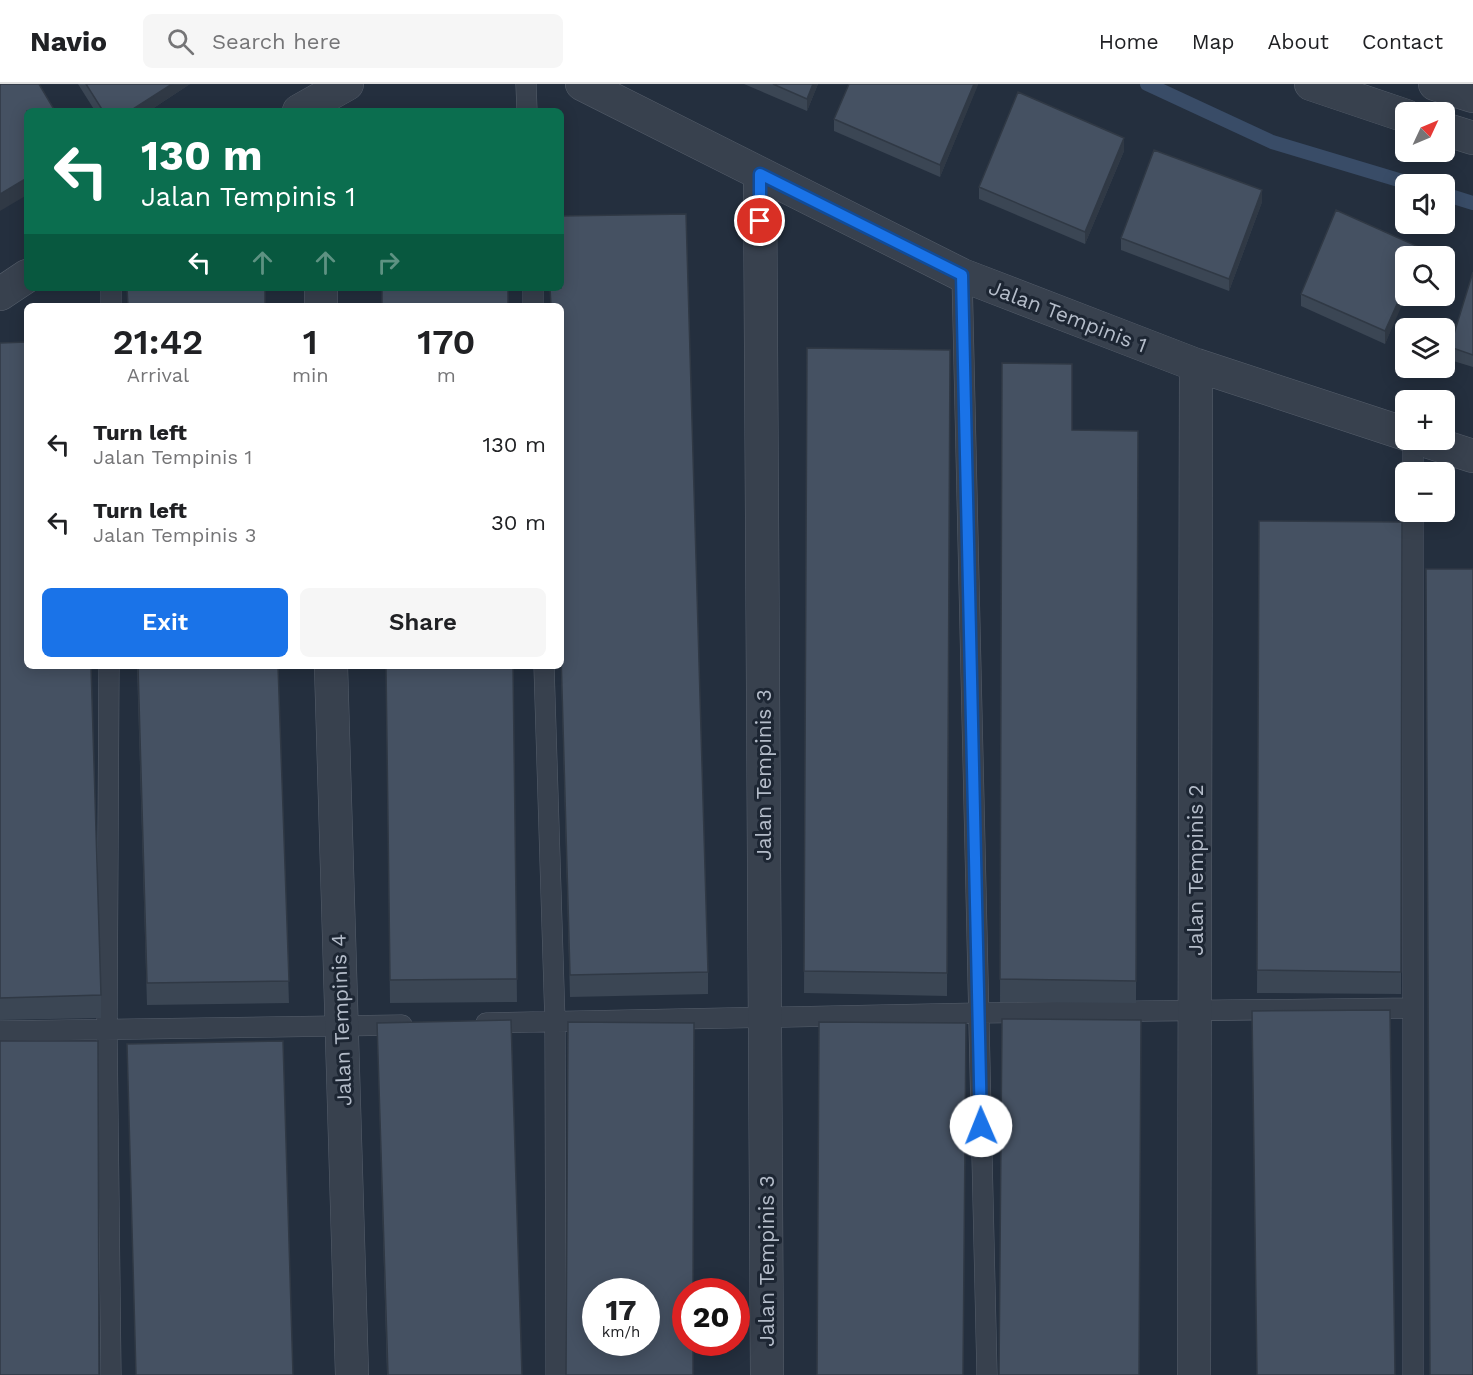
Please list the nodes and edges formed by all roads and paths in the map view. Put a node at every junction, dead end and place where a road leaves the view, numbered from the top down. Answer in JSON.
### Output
{"nodes":[{"id":1,"x":347,"y":84,"type":"edge"},
{"id":2,"x":526,"y":84,"type":"edge"},
{"id":3,"x":582,"y":84,"type":"edge"},
{"id":4,"x":1435,"y":84,"type":"edge"},
{"id":5,"x":1320,"y":85,"type":"edge"},
{"id":6,"x":1473,"y":96,"type":"edge"},
{"id":7,"x":310,"y":108,"type":"edge"},
{"id":8,"x":527,"y":108,"type":"edge"},
{"id":9,"x":1395,"y":112,"type":"edge"},
{"id":10,"x":1455,"y":132,"type":"edge"},
{"id":11,"x":1473,"y":138,"type":"edge"},
{"id":12,"x":760,"y":174,"type":"junction"},
{"id":13,"x":962,"y":275,"type":"junction"},
{"id":14,"x":24,"y":278,"type":"edge"},
{"id":15,"x":0,"y":294,"type":"edge"},
{"id":16,"x":1196,"y":365,"type":"junction"},
{"id":17,"x":1395,"y":430,"type":"edge"},
{"id":18,"x":1454,"y":450,"type":"edge"},
{"id":19,"x":1473,"y":456,"type":"edge"},
{"id":20,"x":1413,"y":522,"type":"edge"},
{"id":21,"x":109,"y":669,"type":"edge"},
{"id":22,"x":331,"y":669,"type":"edge"},
{"id":23,"x":544,"y":669,"type":"edge"},
{"id":24,"x":1413,"y":1008,"type":"junction"},
{"id":25,"x":1195,"y":1011,"type":"junction"},
{"id":26,"x":979,"y":1013,"type":"junction"},
{"id":27,"x":765,"y":1018,"type":"junction"},
{"id":28,"x":555,"y":1022,"type":"junction"},
{"id":29,"x":424,"y":1024,"type":"edge"},
{"id":30,"x":472,"y":1024,"type":"edge"},
{"id":31,"x":342,"y":1026,"type":"junction"},
{"id":32,"x":107,"y":1030,"type":"junction"},
{"id":33,"x":0,"y":1032,"type":"edge"},
{"id":34,"x":111,"y":1375,"type":"edge"},
{"id":35,"x":352,"y":1375,"type":"edge"},
{"id":36,"x":556,"y":1375,"type":"edge"},
{"id":37,"x":767,"y":1375,"type":"edge"},
{"id":38,"x":987,"y":1375,"type":"edge"},
{"id":39,"x":1194,"y":1375,"type":"edge"},
{"id":40,"x":1413,"y":1375,"type":"edge"}],
"edges":[{"from":1,"to":7,"type":"street"},
{"from":2,"to":8,"type":"lane"},
{"from":3,"to":12,"type":"street","name":"Jalan Tempinis 1"},
{"from":4,"to":6,"type":"street"},
{"from":5,"to":9,"type":"street"},
{"from":10,"to":11,"type":"street"},
{"from":12,"to":13,"type":"street","name":"Jalan Tempinis 1"},
{"from":12,"to":27,"type":"street","name":"Jalan Tempinis 3"},
{"from":13,"to":16,"type":"street","name":"Jalan Tempinis 1"},
{"from":13,"to":26,"type":"lane"},
{"from":14,"to":15,"type":"street"},
{"from":16,"to":17,"type":"street","name":"Jalan Tempinis 1"},
{"from":16,"to":25,"type":"street","name":"Jalan Tempinis 2"},
{"from":18,"to":19,"type":"street"},
{"from":20,"to":24,"type":"lane"},
{"from":21,"to":32,"type":"lane"},
{"from":22,"to":31,"type":"street","name":"Jalan Tempinis 4"},
{"from":23,"to":28,"type":"lane"},
{"from":24,"to":25,"type":"lane"},
{"from":24,"to":40,"type":"lane"},
{"from":25,"to":26,"type":"lane"},
{"from":25,"to":39,"type":"street","name":"Jalan Tempinis 2"},
{"from":26,"to":27,"type":"lane"},
{"from":26,"to":38,"type":"lane"},
{"from":27,"to":28,"type":"lane"},
{"from":27,"to":37,"type":"street","name":"Jalan Tempinis 3"},
{"from":28,"to":30,"type":"lane"},
{"from":28,"to":36,"type":"lane"},
{"from":29,"to":31,"type":"lane"},
{"from":31,"to":32,"type":"lane"},
{"from":31,"to":35,"type":"street","name":"Jalan Tempinis 4"},
{"from":32,"to":33,"type":"lane"},
{"from":32,"to":34,"type":"lane"}]}
